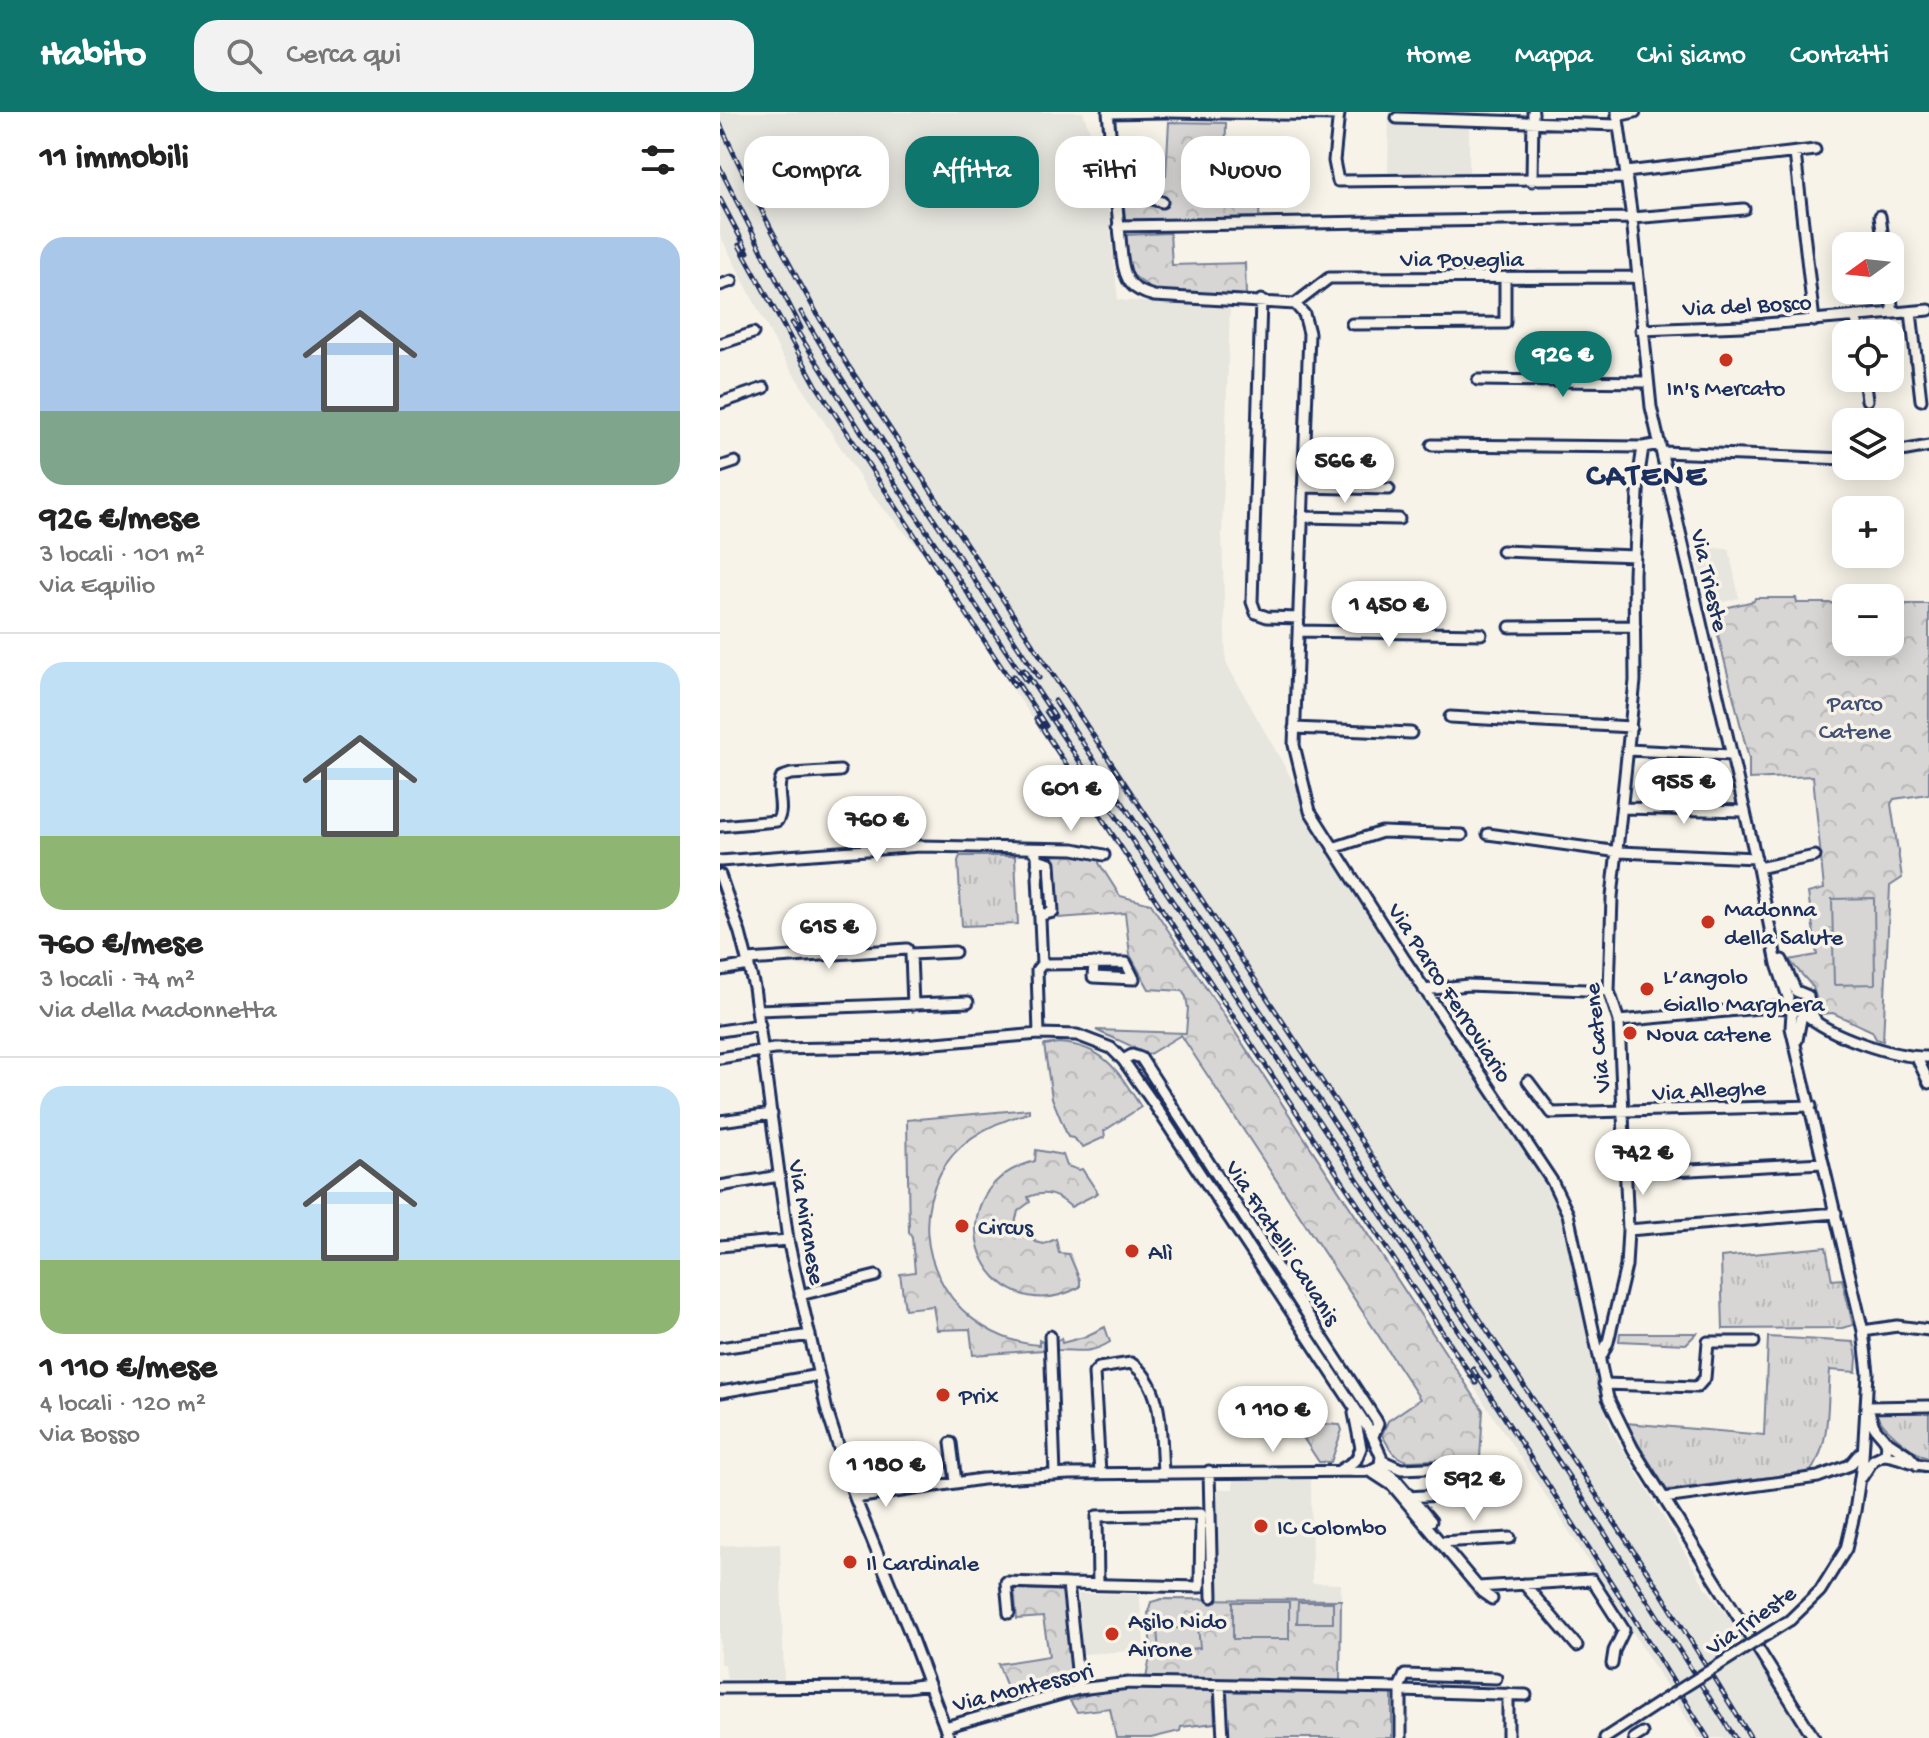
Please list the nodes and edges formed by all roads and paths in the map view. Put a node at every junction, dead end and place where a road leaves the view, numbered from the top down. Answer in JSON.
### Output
{"nodes":[{"id":1,"x":1108,"y":112,"type":"edge"},
{"id":2,"x":1165,"y":112,"type":"edge"},
{"id":3,"x":1635,"y":112,"type":"edge"},
{"id":4,"x":1339,"y":114,"type":"edge"},
{"id":5,"x":1397,"y":118,"type":"dead end"},
{"id":6,"x":1533,"y":118,"type":"edge"},
{"id":7,"x":1617,"y":118,"type":"edge"},
{"id":8,"x":1110,"y":136,"type":"edge"},
{"id":9,"x":1815,"y":150,"type":"dead end"},
{"id":10,"x":1795,"y":153,"type":"junction"},
{"id":11,"x":1626,"y":175,"type":"junction"},
{"id":12,"x":1532,"y":181,"type":"junction"},
{"id":13,"x":1117,"y":208,"type":"edge"},
{"id":14,"x":1744,"y":209,"type":"dead end"},
{"id":15,"x":1880,"y":216,"type":"dead end"},
{"id":16,"x":1632,"y":218,"type":"junction"},
{"id":17,"x":1118,"y":226,"type":"junction"},
{"id":18,"x":1882,"y":232,"type":"edge"},
{"id":19,"x":1638,"y":277,"type":"junction"},
{"id":20,"x":1505,"y":278,"type":"junction"},
{"id":21,"x":732,"y":281,"type":"dead end"},
{"id":22,"x":720,"y":285,"type":"edge"},
{"id":23,"x":1261,"y":300,"type":"junction"},
{"id":24,"x":1295,"y":304,"type":"junction"},
{"id":25,"x":1892,"y":304,"type":"edge"},
{"id":26,"x":1929,"y":310,"type":"edge"},
{"id":27,"x":1911,"y":312,"type":"junction"},
{"id":28,"x":1893,"y":313,"type":"junction"},
{"id":29,"x":1856,"y":316,"type":"junction"},
{"id":30,"x":1856,"y":320,"type":"edge"},
{"id":31,"x":1814,"y":321,"type":"junction"},
{"id":32,"x":1352,"y":324,"type":"dead end"},
{"id":33,"x":1641,"y":330,"type":"junction"},
{"id":34,"x":753,"y":333,"type":"dead end"},
{"id":35,"x":720,"y":344,"type":"edge"},
{"id":36,"x":1478,"y":380,"type":"dead end"},
{"id":37,"x":1647,"y":382,"type":"junction"},
{"id":38,"x":764,"y":388,"type":"dead end"},
{"id":39,"x":1866,"y":392,"type":"edge"},
{"id":40,"x":1867,"y":400,"type":"dead end"},
{"id":41,"x":1921,"y":400,"type":"dead end"},
{"id":42,"x":720,"y":403,"type":"edge"},
{"id":43,"x":1432,"y":445,"type":"dead end"},
{"id":44,"x":1929,"y":446,"type":"edge"},
{"id":45,"x":1643,"y":447,"type":"junction"},
{"id":46,"x":1661,"y":448,"type":"junction"},
{"id":47,"x":1904,"y":450,"type":"edge"},
{"id":48,"x":1832,"y":458,"type":"edge"},
{"id":49,"x":735,"y":462,"type":"dead end"},
{"id":50,"x":720,"y":467,"type":"edge"},
{"id":51,"x":1303,"y":487,"type":"junction"},
{"id":52,"x":1389,"y":489,"type":"dead end"},
{"id":53,"x":1302,"y":517,"type":"junction"},
{"id":54,"x":1399,"y":519,"type":"dead end"},
{"id":55,"x":1502,"y":551,"type":"dead end"},
{"id":56,"x":1635,"y":556,"type":"junction"},
{"id":57,"x":1299,"y":618,"type":"junction"},
{"id":58,"x":1635,"y":626,"type":"junction"},
{"id":59,"x":1510,"y":627,"type":"dead end"},
{"id":60,"x":1298,"y":631,"type":"junction"},
{"id":61,"x":1481,"y":634,"type":"dead end"},
{"id":62,"x":1450,"y":717,"type":"dead end"},
{"id":63,"x":1631,"y":727,"type":"junction"},
{"id":64,"x":1294,"y":728,"type":"junction"},
{"id":65,"x":1411,"y":733,"type":"dead end"},
{"id":66,"x":1628,"y":750,"type":"junction"},
{"id":67,"x":1731,"y":755,"type":"junction"},
{"id":68,"x":840,"y":771,"type":"dead end"},
{"id":69,"x":1624,"y":808,"type":"junction"},
{"id":70,"x":1745,"y":811,"type":"junction"},
{"id":71,"x":720,"y":826,"type":"edge"},
{"id":72,"x":1488,"y":834,"type":"dead end"},
{"id":73,"x":1462,"y":835,"type":"dead end"},
{"id":74,"x":1333,"y":848,"type":"junction"},
{"id":75,"x":1031,"y":849,"type":"junction"},
{"id":76,"x":1619,"y":852,"type":"junction"},
{"id":77,"x":1104,"y":855,"type":"dead end"},
{"id":78,"x":1815,"y":856,"type":"dead end"},
{"id":79,"x":720,"y":861,"type":"edge"},
{"id":80,"x":1757,"y":863,"type":"junction"},
{"id":81,"x":720,"y":875,"type":"edge"},
{"id":82,"x":724,"y":900,"type":"edge"},
{"id":83,"x":907,"y":949,"type":"dead end"},
{"id":84,"x":955,"y":952,"type":"dead end"},
{"id":85,"x":748,"y":962,"type":"junction"},
{"id":86,"x":1094,"y":963,"type":"dead end"},
{"id":87,"x":1042,"y":964,"type":"junction"},
{"id":88,"x":720,"y":970,"type":"edge"},
{"id":89,"x":1424,"y":990,"type":"junction"},
{"id":90,"x":1609,"y":991,"type":"junction"},
{"id":91,"x":1792,"y":994,"type":"junction"},
{"id":92,"x":968,"y":1002,"type":"dead end"},
{"id":93,"x":913,"y":1005,"type":"junction"},
{"id":94,"x":758,"y":1010,"type":"junction"},
{"id":95,"x":1799,"y":1011,"type":"junction"},
{"id":96,"x":1619,"y":1021,"type":"junction"},
{"id":97,"x":760,"y":1025,"type":"junction"},
{"id":98,"x":720,"y":1031,"type":"edge"},
{"id":99,"x":1039,"y":1034,"type":"junction"},
{"id":100,"x":764,"y":1051,"type":"junction"},
{"id":101,"x":1929,"y":1057,"type":"edge"},
{"id":102,"x":720,"y":1058,"type":"edge"},
{"id":103,"x":1917,"y":1058,"type":"junction"},
{"id":104,"x":1123,"y":1060,"type":"junction"},
{"id":105,"x":1131,"y":1070,"type":"junction"},
{"id":106,"x":1149,"y":1070,"type":"junction"},
{"id":107,"x":1528,"y":1081,"type":"dead end"},
{"id":108,"x":1929,"y":1083,"type":"edge"},
{"id":109,"x":1811,"y":1106,"type":"junction"},
{"id":110,"x":1624,"y":1113,"type":"junction"},
{"id":111,"x":772,"y":1114,"type":"junction"},
{"id":112,"x":720,"y":1121,"type":"edge"},
{"id":113,"x":1823,"y":1163,"type":"junction"},
{"id":114,"x":1672,"y":1171,"type":"dead end"},
{"id":115,"x":779,"y":1176,"type":"junction"},
{"id":116,"x":720,"y":1186,"type":"edge"},
{"id":117,"x":1836,"y":1213,"type":"junction"},
{"id":118,"x":1628,"y":1230,"type":"junction"},
{"id":119,"x":788,"y":1240,"type":"junction"},
{"id":120,"x":720,"y":1246,"type":"edge"},
{"id":121,"x":876,"y":1276,"type":"dead end"},
{"id":122,"x":800,"y":1295,"type":"junction"},
{"id":123,"x":1929,"y":1330,"type":"edge"},
{"id":124,"x":1863,"y":1331,"type":"junction"},
{"id":125,"x":810,"y":1335,"type":"junction"},
{"id":126,"x":1050,"y":1336,"type":"dead end"},
{"id":127,"x":1754,"y":1342,"type":"dead end"},
{"id":128,"x":720,"y":1348,"type":"edge"},
{"id":129,"x":1600,"y":1359,"type":"junction"},
{"id":130,"x":819,"y":1375,"type":"junction"},
{"id":131,"x":1604,"y":1384,"type":"junction"},
{"id":132,"x":721,"y":1392,"type":"edge"},
{"id":133,"x":1348,"y":1399,"type":"junction"},
{"id":134,"x":1929,"y":1406,"type":"edge"},
{"id":135,"x":1867,"y":1407,"type":"junction"},
{"id":136,"x":1373,"y":1436,"type":"junction"},
{"id":137,"x":1883,"y":1437,"type":"junction"},
{"id":138,"x":951,"y":1443,"type":"dead end"},
{"id":139,"x":1863,"y":1445,"type":"junction"},
{"id":140,"x":1361,"y":1448,"type":"junction"},
{"id":141,"x":1377,"y":1448,"type":"junction"},
{"id":142,"x":906,"y":1453,"type":"dead end"},
{"id":143,"x":1879,"y":1457,"type":"junction"},
{"id":144,"x":1356,"y":1460,"type":"junction"},
{"id":145,"x":1917,"y":1465,"type":"junction"},
{"id":146,"x":1476,"y":1466,"type":"dead end"},
{"id":147,"x":1929,"y":1466,"type":"edge"},
{"id":148,"x":1374,"y":1467,"type":"junction"},
{"id":149,"x":1163,"y":1471,"type":"junction"},
{"id":150,"x":1209,"y":1471,"type":"junction"},
{"id":151,"x":1336,"y":1471,"type":"junction"},
{"id":152,"x":1100,"y":1473,"type":"junction"},
{"id":153,"x":1055,"y":1475,"type":"junction"},
{"id":154,"x":1860,"y":1480,"type":"junction"},
{"id":155,"x":956,"y":1482,"type":"junction"},
{"id":156,"x":911,"y":1488,"type":"junction"},
{"id":157,"x":1489,"y":1492,"type":"dead end"},
{"id":158,"x":1406,"y":1497,"type":"junction"},
{"id":159,"x":855,"y":1498,"type":"junction"},
{"id":160,"x":1664,"y":1498,"type":"junction"},
{"id":161,"x":1510,"y":1538,"type":"dead end"},
{"id":162,"x":1443,"y":1542,"type":"junction"},
{"id":163,"x":1068,"y":1584,"type":"junction"},
{"id":164,"x":1098,"y":1584,"type":"junction"},
{"id":165,"x":1524,"y":1584,"type":"junction"},
{"id":166,"x":1212,"y":1597,"type":"dead end"},
{"id":167,"x":1009,"y":1613,"type":"dead end"},
{"id":168,"x":1577,"y":1646,"type":"dead end"},
{"id":169,"x":1612,"y":1664,"type":"dead end"},
{"id":170,"x":1496,"y":1678,"type":"dead end"},
{"id":171,"x":929,"y":1684,"type":"junction"},
{"id":172,"x":1220,"y":1685,"type":"junction"},
{"id":173,"x":720,"y":1688,"type":"edge"},
{"id":174,"x":1079,"y":1689,"type":"junction"},
{"id":175,"x":1400,"y":1690,"type":"junction"},
{"id":176,"x":1509,"y":1694,"type":"junction"},
{"id":177,"x":1526,"y":1695,"type":"dead end"},
{"id":178,"x":945,"y":1727,"type":"junction"},
{"id":179,"x":949,"y":1738,"type":"edge"},
{"id":180,"x":1223,"y":1738,"type":"edge"},
{"id":181,"x":1401,"y":1738,"type":"edge"},
{"id":182,"x":1508,"y":1738,"type":"edge"},
{"id":183,"x":1605,"y":1738,"type":"edge"},
{"id":184,"x":1814,"y":1738,"type":"edge"}],
"edges":[{"from":1,"to":2,"type":"street"},
{"from":1,"to":8,"type":"street"},
{"from":2,"to":4,"type":"street"},
{"from":3,"to":7,"type":"street"},
{"from":4,"to":12,"type":"street"},
{"from":5,"to":6,"type":"street"},
{"from":6,"to":7,"type":"street"},
{"from":6,"to":12,"type":"street"},
{"from":7,"to":11,"type":"street","name":"Via Trieste"},
{"from":9,"to":10,"type":"street"},
{"from":10,"to":11,"type":"street"},
{"from":10,"to":31,"type":"street"},
{"from":11,"to":12,"type":"street"},
{"from":11,"to":16,"type":"street","name":"Via Trieste"},
{"from":13,"to":17,"type":"street"},
{"from":14,"to":16,"type":"street"},
{"from":15,"to":18,"type":"street"},
{"from":16,"to":17,"type":"street"},
{"from":16,"to":19,"type":"street","name":"Via Trieste"},
{"from":17,"to":23,"type":"street"},
{"from":19,"to":20,"type":"street","name":"Via Poveglia"},
{"from":19,"to":33,"type":"street","name":"Via Trieste"},
{"from":20,"to":24,"type":"street","name":"Via Poveglia"},
{"from":20,"to":32,"type":"street"},
{"from":21,"to":22,"type":"street"},
{"from":23,"to":24,"type":"street"},
{"from":23,"to":57,"type":"street"},
{"from":24,"to":51,"type":"street","name":"Via Parco Ferroviario"},
{"from":25,"to":28,"type":"street"},
{"from":26,"to":27,"type":"street","name":"Via del Bosco"},
{"from":27,"to":28,"type":"street","name":"Via del Bosco"},
{"from":27,"to":41,"type":"street"},
{"from":28,"to":29,"type":"street","name":"Via del Bosco"},
{"from":29,"to":30,"type":"street"},
{"from":29,"to":31,"type":"street","name":"Via del Bosco"},
{"from":31,"to":33,"type":"street","name":"Via del Bosco"},
{"from":33,"to":37,"type":"street","name":"Via Trieste"},
{"from":34,"to":35,"type":"street"},
{"from":36,"to":37,"type":"street"},
{"from":37,"to":46,"type":"street","name":"Via Trieste"},
{"from":38,"to":42,"type":"street"},
{"from":39,"to":40,"type":"street"},
{"from":43,"to":45,"type":"street"},
{"from":44,"to":47,"type":"street"},
{"from":45,"to":46,"type":"street"},
{"from":45,"to":56,"type":"street","name":"Via Catene"},
{"from":46,"to":48,"type":"street"},
{"from":46,"to":67,"type":"street","name":"Via Trieste"},
{"from":49,"to":50,"type":"street"},
{"from":51,"to":52,"type":"street"},
{"from":51,"to":53,"type":"street","name":"Via Parco Ferroviario"},
{"from":53,"to":54,"type":"street"},
{"from":53,"to":57,"type":"street","name":"Via Parco Ferroviario"},
{"from":55,"to":56,"type":"street"},
{"from":56,"to":58,"type":"street","name":"Via Catene"},
{"from":57,"to":60,"type":"street","name":"Via Parco Ferroviario"},
{"from":58,"to":59,"type":"street"},
{"from":58,"to":63,"type":"street","name":"Via Catene"},
{"from":60,"to":61,"type":"street"},
{"from":60,"to":64,"type":"street","name":"Via Parco Ferroviario"},
{"from":62,"to":63,"type":"street"},
{"from":63,"to":66,"type":"street","name":"Via Catene"},
{"from":64,"to":65,"type":"street"},
{"from":64,"to":74,"type":"street","name":"Via Parco Ferroviario"},
{"from":66,"to":67,"type":"street"},
{"from":66,"to":69,"type":"street","name":"Via Catene"},
{"from":67,"to":70,"type":"street","name":"Via Trieste"},
{"from":68,"to":71,"type":"street"},
{"from":69,"to":70,"type":"street"},
{"from":69,"to":76,"type":"street","name":"Via Catene"},
{"from":70,"to":80,"type":"street","name":"Via Trieste"},
{"from":72,"to":76,"type":"street"},
{"from":73,"to":74,"type":"street"},
{"from":74,"to":89,"type":"street","name":"Via Parco Ferroviario"},
{"from":75,"to":77,"type":"street"},
{"from":75,"to":79,"type":"street"},
{"from":75,"to":87,"type":"street"},
{"from":76,"to":80,"type":"street"},
{"from":76,"to":90,"type":"street","name":"Via Catene"},
{"from":78,"to":80,"type":"street"},
{"from":80,"to":91,"type":"street","name":"Via Trieste"},
{"from":81,"to":82,"type":"street","name":"Via Miranese"},
{"from":82,"to":85,"type":"street","name":"Via Miranese"},
{"from":83,"to":85,"type":"street"},
{"from":84,"to":93,"type":"street"},
{"from":85,"to":88,"type":"street"},
{"from":85,"to":94,"type":"street","name":"Via Miranese"},
{"from":86,"to":87,"type":"street"},
{"from":87,"to":99,"type":"street"},
{"from":89,"to":90,"type":"street"},
{"from":89,"to":129,"type":"street","name":"Via Parco Ferroviario"},
{"from":90,"to":96,"type":"street","name":"Via Catene"},
{"from":91,"to":95,"type":"street","name":"Via Trieste"},
{"from":91,"to":95,"type":"street","name":"Via Trieste"},
{"from":92,"to":93,"type":"street"},
{"from":93,"to":94,"type":"street"},
{"from":94,"to":97,"type":"street","name":"Via Miranese"},
{"from":95,"to":96,"type":"street"},
{"from":95,"to":103,"type":"street"},
{"from":95,"to":109,"type":"street","name":"Via Trieste"},
{"from":96,"to":110,"type":"street","name":"Via Catene"},
{"from":97,"to":98,"type":"street"},
{"from":97,"to":100,"type":"street","name":"Via Miranese"},
{"from":99,"to":100,"type":"street","name":"Via Fratelli Cavanis"},
{"from":99,"to":104,"type":"street","name":"Via Fratelli Cavanis"},
{"from":100,"to":102,"type":"street","name":"Via Fratelli Cavanis"},
{"from":100,"to":111,"type":"street","name":"Via Miranese"},
{"from":101,"to":103,"type":"street"},
{"from":103,"to":108,"type":"street"},
{"from":104,"to":105,"type":"street","name":"Via Fratelli Cavanis"},
{"from":104,"to":106,"type":"street","name":"Via Fratelli Cavanis"},
{"from":105,"to":106,"type":"street"},
{"from":105,"to":133,"type":"street","name":"Via Fratelli Cavanis"},
{"from":106,"to":136,"type":"street","name":"Via Fratelli Cavanis"},
{"from":107,"to":110,"type":"street","name":"Via Alleghe"},
{"from":109,"to":110,"type":"street","name":"Via Alleghe"},
{"from":109,"to":113,"type":"street","name":"Via Trieste"},
{"from":110,"to":118,"type":"street","name":"Via Catene"},
{"from":111,"to":112,"type":"street"},
{"from":111,"to":115,"type":"street","name":"Via Miranese"},
{"from":113,"to":114,"type":"street"},
{"from":113,"to":117,"type":"street","name":"Via Trieste"},
{"from":115,"to":116,"type":"street"},
{"from":115,"to":119,"type":"street","name":"Via Miranese"},
{"from":117,"to":118,"type":"street"},
{"from":117,"to":124,"type":"street","name":"Via Trieste"},
{"from":118,"to":129,"type":"street","name":"Via Catene"},
{"from":119,"to":120,"type":"street"},
{"from":119,"to":122,"type":"street","name":"Via Miranese"},
{"from":121,"to":122,"type":"street"},
{"from":122,"to":125,"type":"street","name":"Via Miranese"},
{"from":123,"to":124,"type":"street"},
{"from":124,"to":135,"type":"street","name":"Via Trieste"},
{"from":125,"to":128,"type":"street"},
{"from":125,"to":130,"type":"street","name":"Via Miranese"},
{"from":126,"to":153,"type":"street"},
{"from":127,"to":131,"type":"street"},
{"from":129,"to":131,"type":"street","name":"Via Parco Ferroviario"},
{"from":130,"to":132,"type":"street"},
{"from":130,"to":159,"type":"street","name":"Via Miranese"},
{"from":131,"to":160,"type":"street","name":"Via Parco Ferroviario"},
{"from":133,"to":136,"type":"street","name":"Via Fratelli Cavanis"},
{"from":133,"to":140,"type":"street","name":"Via Fratelli Cavanis"},
{"from":134,"to":135,"type":"street"},
{"from":135,"to":137,"type":"street","name":"Via Trieste"},
{"from":135,"to":139,"type":"street","name":"Via Trieste"},
{"from":136,"to":141,"type":"street","name":"Via Fratelli Cavanis"},
{"from":137,"to":139,"type":"street"},
{"from":137,"to":143,"type":"street","name":"Via Trieste"},
{"from":137,"to":145,"type":"street"},
{"from":138,"to":155,"type":"street"},
{"from":139,"to":143,"type":"street"},
{"from":139,"to":154,"type":"street","name":"Via Trieste"},
{"from":139,"to":160,"type":"street"},
{"from":140,"to":141,"type":"street"},
{"from":140,"to":144,"type":"street"},
{"from":141,"to":148,"type":"street","name":"Via Fratelli Cavanis"},
{"from":142,"to":156,"type":"street"},
{"from":143,"to":145,"type":"street"},
{"from":143,"to":154,"type":"street","name":"Via Trieste"},
{"from":144,"to":148,"type":"street"},
{"from":144,"to":151,"type":"street"},
{"from":145,"to":147,"type":"street"},
{"from":146,"to":148,"type":"street"},
{"from":148,"to":151,"type":"street"},
{"from":148,"to":158,"type":"street"},
{"from":149,"to":150,"type":"street"},
{"from":149,"to":152,"type":"street"},
{"from":149,"to":152,"type":"street"},
{"from":150,"to":151,"type":"street"},
{"from":150,"to":166,"type":"street"},
{"from":152,"to":153,"type":"street"},
{"from":153,"to":155,"type":"street"},
{"from":154,"to":183,"type":"street","name":"Via Trieste","bridge":true},
{"from":155,"to":156,"type":"street"},
{"from":156,"to":159,"type":"street"},
{"from":157,"to":158,"type":"street"},
{"from":158,"to":162,"type":"street"},
{"from":159,"to":171,"type":"street","name":"Via Miranese"},
{"from":160,"to":184,"type":"street","name":"Via Parco Ferroviario"},
{"from":161,"to":162,"type":"street"},
{"from":162,"to":165,"type":"street"},
{"from":163,"to":164,"type":"street"},
{"from":163,"to":167,"type":"street"},
{"from":163,"to":174,"type":"street"},
{"from":164,"to":164,"type":"street"},
{"from":165,"to":168,"type":"street"},
{"from":165,"to":169,"type":"street"},
{"from":170,"to":175,"type":"street"},
{"from":171,"to":173,"type":"street"},
{"from":171,"to":178,"type":"street","name":"Via Miranese"},
{"from":172,"to":174,"type":"street","name":"Via Montessori"},
{"from":172,"to":175,"type":"street","name":"Via Montessori"},
{"from":172,"to":180,"type":"street"},
{"from":174,"to":178,"type":"street","name":"Via Montessori"},
{"from":175,"to":176,"type":"street","name":"Via Montessori"},
{"from":175,"to":181,"type":"street"},
{"from":176,"to":177,"type":"street","name":"Via Montessori"},
{"from":176,"to":182,"type":"street"},
{"from":178,"to":179,"type":"street","name":"Via Miranese"}]}
